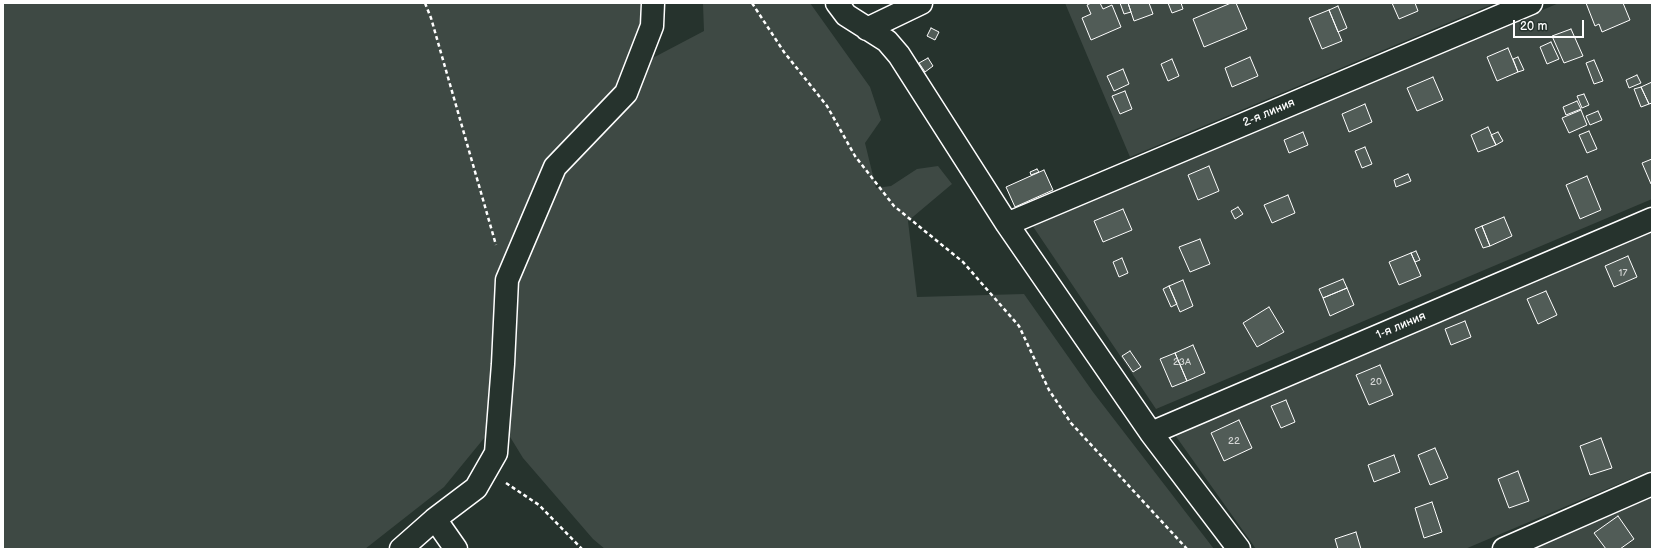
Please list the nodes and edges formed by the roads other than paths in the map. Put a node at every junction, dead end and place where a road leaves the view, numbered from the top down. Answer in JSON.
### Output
{"nodes":[{"id":1,"x":653,"y":3,"type":"edge"},
{"id":2,"x":837,"y":3,"type":"edge"},
{"id":3,"x":921,"y":3,"type":"edge"},
{"id":4,"x":1531,"y":3,"type":"edge"},
{"id":5,"x":867,"y":29,"type":"junction"},
{"id":6,"x":1652,"y":219,"type":"edge"},
{"id":7,"x":1007,"y":224,"type":"junction"},
{"id":8,"x":1151,"y":433,"type":"junction"},
{"id":9,"x":1652,"y":484,"type":"edge"},
{"id":10,"x":435,"y":519,"type":"junction"},
{"id":11,"x":401,"y":549,"type":"edge"},
{"id":12,"x":456,"y":549,"type":"edge"},
{"id":13,"x":1239,"y":549,"type":"edge"},
{"id":14,"x":1504,"y":549,"type":"edge"}],
"edges":[{"from":1,"to":10,"type":"street"},
{"from":2,"to":5,"type":"street"},
{"from":3,"to":5,"type":"street"},
{"from":4,"to":7,"type":"street","name":"2-я линия"},
{"from":5,"to":7,"type":"street"},
{"from":6,"to":8,"type":"street","name":"1-я линия"},
{"from":7,"to":8,"type":"street"},
{"from":8,"to":13,"type":"street"},
{"from":9,"to":14,"type":"street"},
{"from":10,"to":11,"type":"street"},
{"from":10,"to":12,"type":"street"}]}
